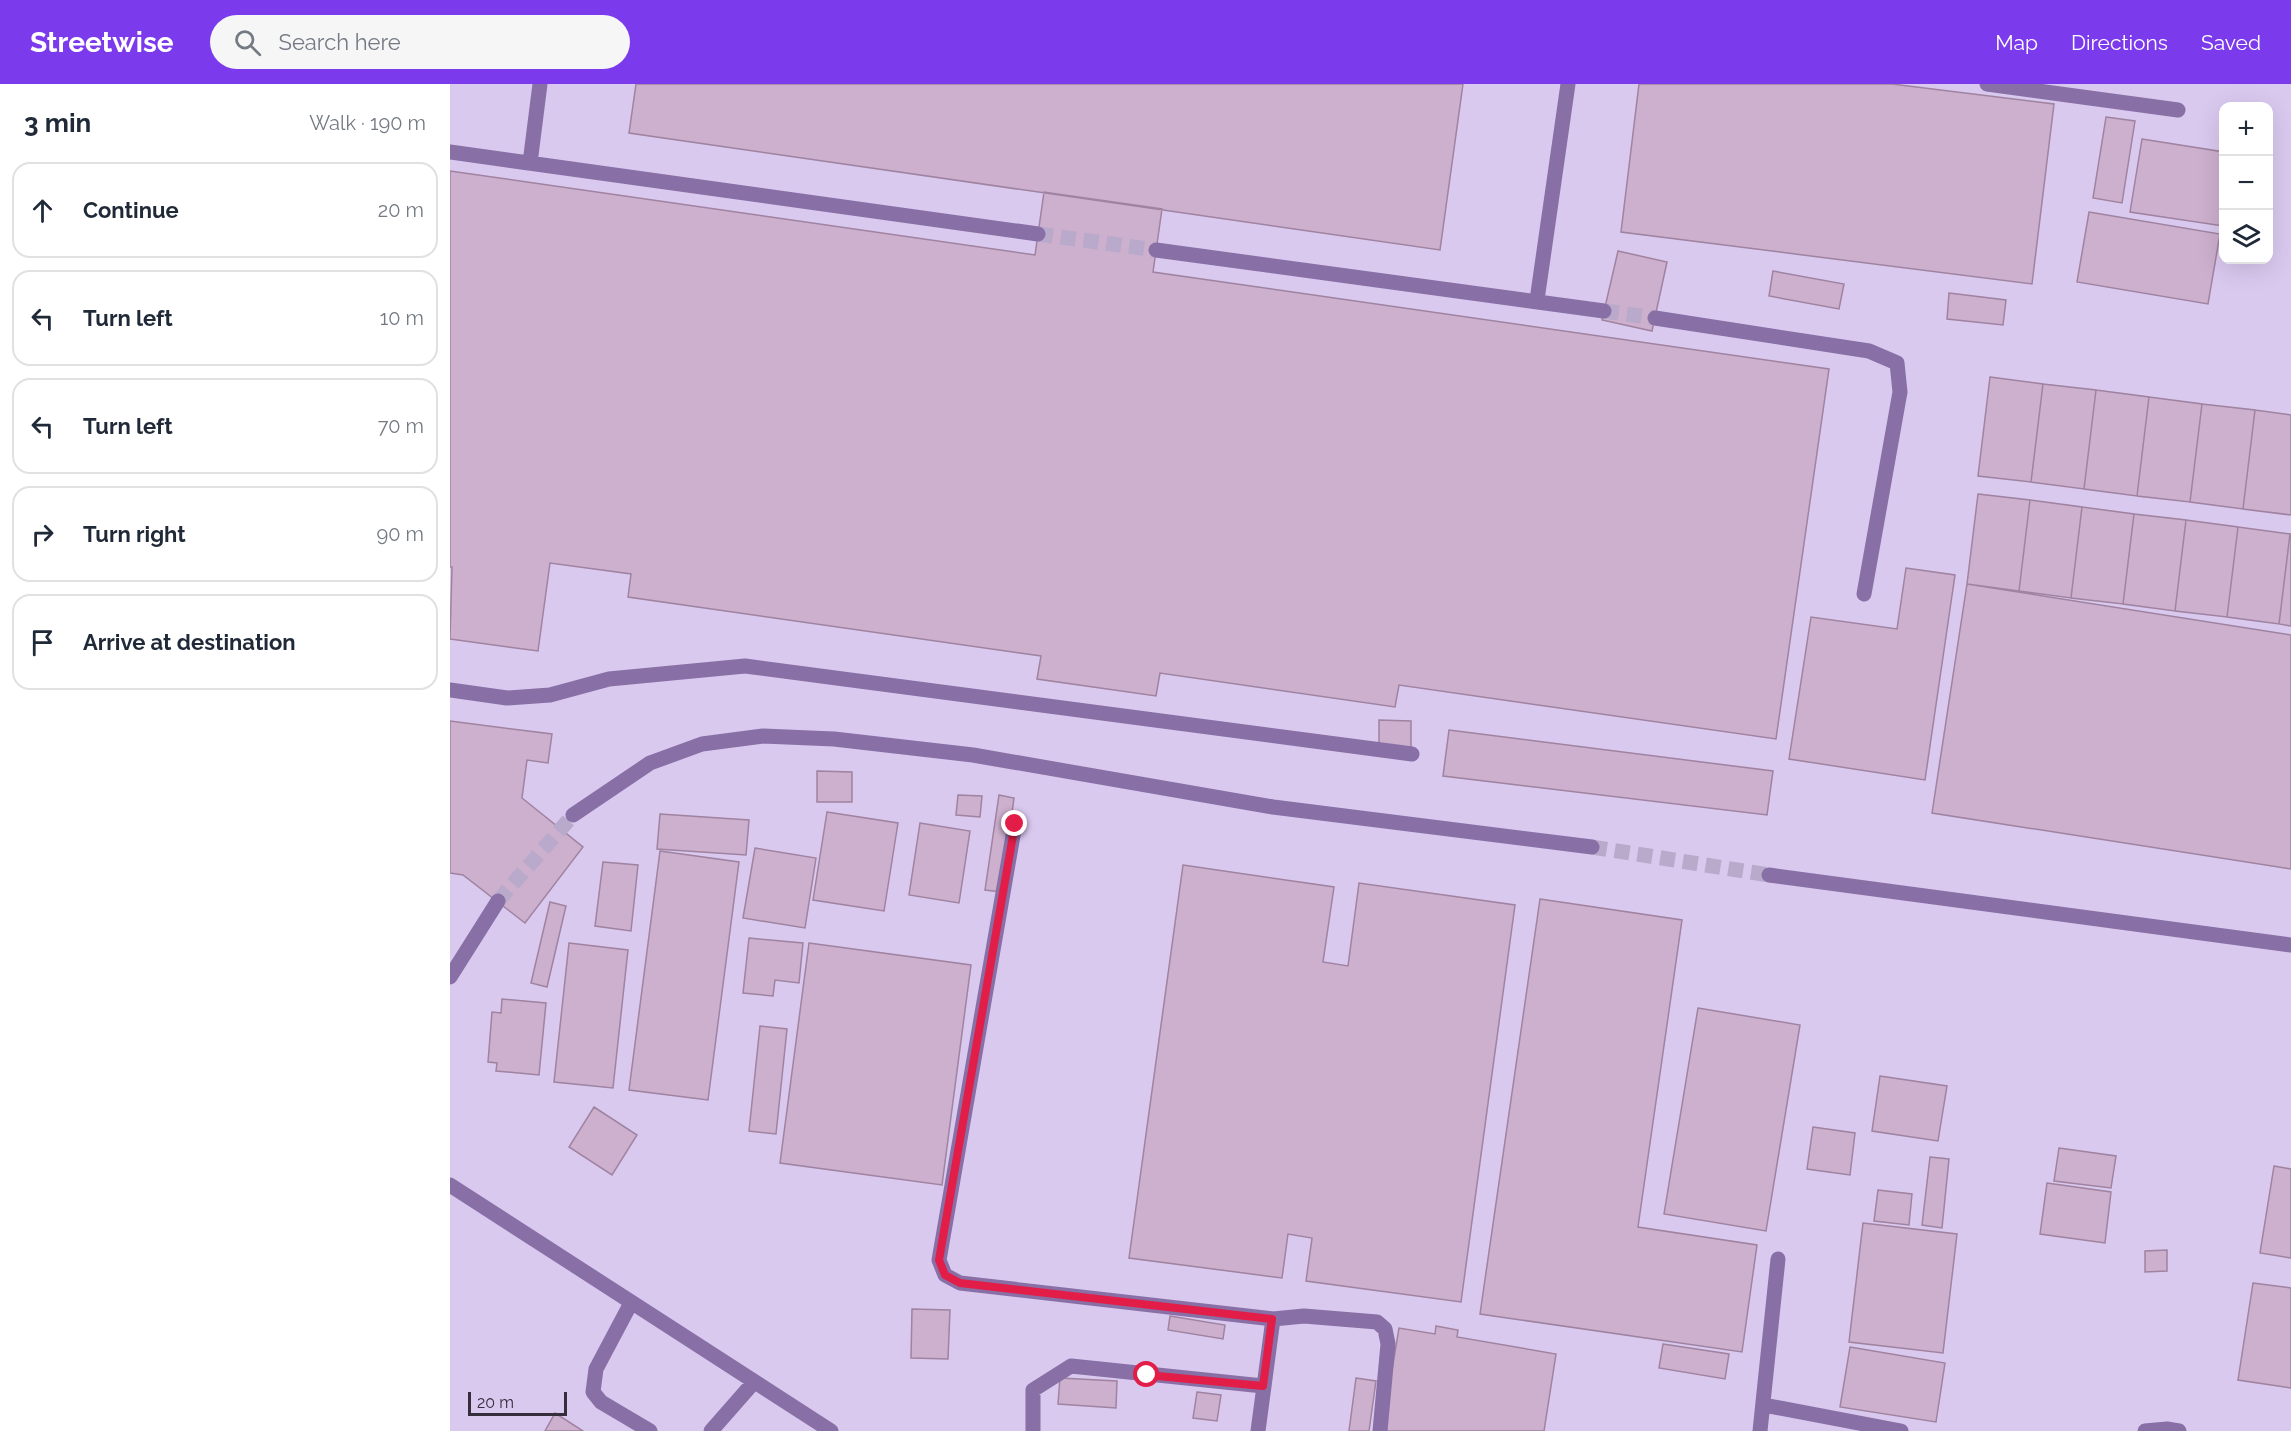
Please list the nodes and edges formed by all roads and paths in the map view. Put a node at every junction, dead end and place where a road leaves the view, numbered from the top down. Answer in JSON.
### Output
{"nodes":[{"id":1,"x":540,"y":84,"type":"edge"},
{"id":2,"x":1568,"y":84,"type":"edge"},
{"id":3,"x":1987,"y":84,"type":"edge"},
{"id":4,"x":2178,"y":110,"type":"dead end"},
{"id":5,"x":450,"y":152,"type":"edge"},
{"id":6,"x":530,"y":163,"type":"junction"},
{"id":7,"x":1038,"y":234,"type":"tunnel mouth"},
{"id":8,"x":1156,"y":250,"type":"tunnel mouth"},
{"id":9,"x":1537,"y":300,"type":"junction"},
{"id":10,"x":1604,"y":311,"type":"tunnel mouth"},
{"id":11,"x":1655,"y":318,"type":"tunnel mouth"},
{"id":12,"x":1864,"y":594,"type":"dead end"},
{"id":13,"x":450,"y":690,"type":"edge"},
{"id":14,"x":1412,"y":754,"type":"dead end"},
{"id":15,"x":573,"y":814,"type":"tunnel mouth"},
{"id":16,"x":1015,"y":824,"type":"dead end"},
{"id":17,"x":1592,"y":847,"type":"tunnel mouth"},
{"id":18,"x":1769,"y":875,"type":"tunnel mouth"},
{"id":19,"x":498,"y":901,"type":"tunnel mouth"},
{"id":20,"x":2291,"y":945,"type":"edge"},
{"id":21,"x":450,"y":977,"type":"edge"},
{"id":22,"x":450,"y":1185,"type":"edge"},
{"id":23,"x":1778,"y":1259,"type":"dead end"},
{"id":24,"x":631,"y":1303,"type":"junction"},
{"id":25,"x":1272,"y":1319,"type":"junction"},
{"id":26,"x":754,"y":1382,"type":"junction"},
{"id":27,"x":1263,"y":1386,"type":"junction"},
{"id":28,"x":1764,"y":1405,"type":"junction"},
{"id":29,"x":650,"y":1431,"type":"edge"},
{"id":30,"x":711,"y":1431,"type":"edge"},
{"id":31,"x":831,"y":1431,"type":"edge"},
{"id":32,"x":1033,"y":1431,"type":"edge"},
{"id":33,"x":1258,"y":1431,"type":"edge"},
{"id":34,"x":1380,"y":1431,"type":"edge"},
{"id":35,"x":1760,"y":1431,"type":"edge"},
{"id":36,"x":1901,"y":1431,"type":"edge"},
{"id":37,"x":2145,"y":1431,"type":"edge"},
{"id":38,"x":2179,"y":1431,"type":"edge"}],
"edges":[{"from":1,"to":6,"type":"lane"},
{"from":2,"to":9,"type":"lane"},
{"from":3,"to":4,"type":"lane"},
{"from":5,"to":6,"type":"lane"},
{"from":6,"to":7,"type":"lane"},
{"from":8,"to":9,"type":"lane"},
{"from":9,"to":10,"type":"lane"},
{"from":11,"to":12,"type":"lane"},
{"from":13,"to":14,"type":"lane"},
{"from":15,"to":17,"type":"lane"},
{"from":16,"to":25,"type":"lane"},
{"from":18,"to":20,"type":"lane"},
{"from":19,"to":21,"type":"lane"},
{"from":22,"to":24,"type":"lane"},
{"from":23,"to":28,"type":"lane"},
{"from":24,"to":26,"type":"lane"},
{"from":24,"to":29,"type":"lane"},
{"from":25,"to":27,"type":"lane"},
{"from":25,"to":34,"type":"lane"},
{"from":26,"to":30,"type":"lane"},
{"from":26,"to":31,"type":"lane"},
{"from":27,"to":32,"type":"lane"},
{"from":27,"to":33,"type":"lane"},
{"from":28,"to":35,"type":"lane"},
{"from":28,"to":36,"type":"lane"},
{"from":37,"to":38,"type":"lane"}]}
